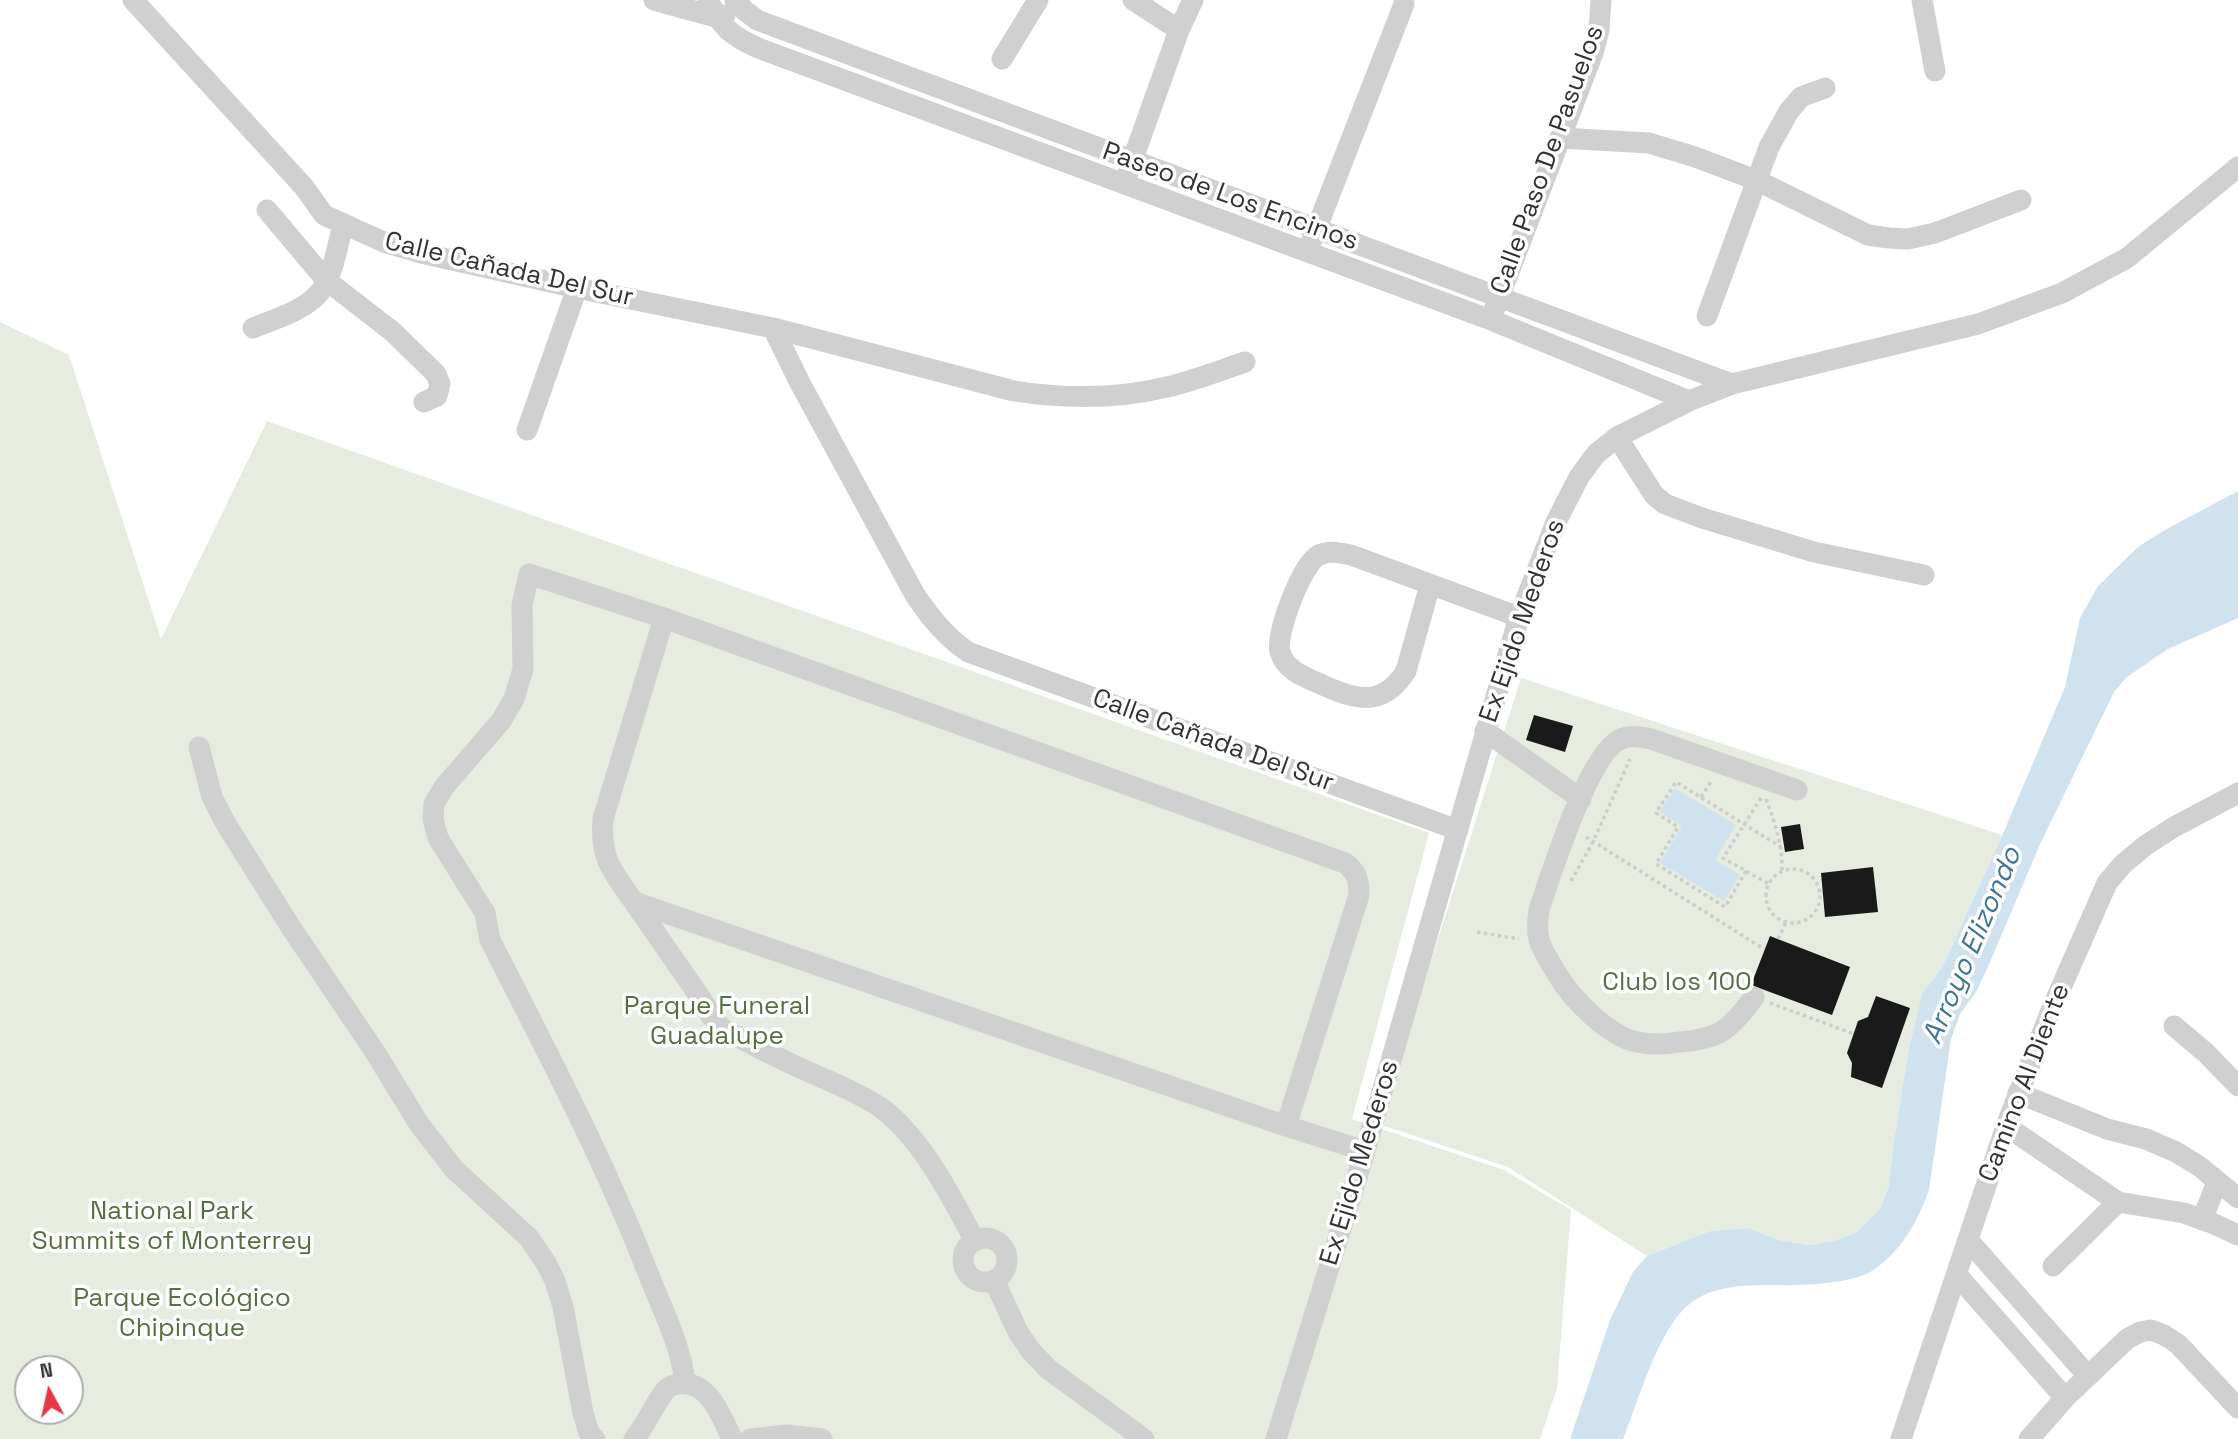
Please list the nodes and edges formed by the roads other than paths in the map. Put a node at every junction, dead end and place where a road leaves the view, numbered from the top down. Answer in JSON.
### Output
{"nodes":[{"id":1,"x":133,"y":0,"type":"edge"},
{"id":2,"x":654,"y":0,"type":"edge"},
{"id":3,"x":1038,"y":0,"type":"edge"},
{"id":4,"x":1133,"y":0,"type":"edge"},
{"id":5,"x":1193,"y":0,"type":"edge"},
{"id":6,"x":1601,"y":0,"type":"edge"},
{"id":7,"x":1922,"y":0,"type":"edge"},
{"id":8,"x":1404,"y":4,"type":"dead end"},
{"id":9,"x":740,"y":5,"type":"edge"},
{"id":10,"x":712,"y":8,"type":"edge"},
{"id":11,"x":1179,"y":30,"type":"junction"},
{"id":12,"x":1002,"y":59,"type":"dead end"},
{"id":13,"x":1935,"y":71,"type":"dead end"},
{"id":14,"x":1825,"y":88,"type":"dead end"},
{"id":15,"x":1560,"y":138,"type":"junction"},
{"id":16,"x":1132,"y":161,"type":"junction"},
{"id":17,"x":2238,"y":167,"type":"edge"},
{"id":18,"x":1756,"y":180,"type":"junction"},
{"id":19,"x":1124,"y":185,"type":"junction"},
{"id":20,"x":2021,"y":200,"type":"dead end"},
{"id":21,"x":267,"y":210,"type":"dead end"},
{"id":22,"x":343,"y":224,"type":"junction"},
{"id":23,"x":1316,"y":229,"type":"junction"},
{"id":24,"x":1308,"y":253,"type":"junction"},
{"id":25,"x":326,"y":280,"type":"junction"},
{"id":26,"x":577,"y":288,"type":"junction"},
{"id":27,"x":1499,"y":297,"type":"junction"},
{"id":28,"x":1707,"y":316,"type":"dead end"},
{"id":29,"x":1491,"y":320,"type":"junction"},
{"id":30,"x":253,"y":328,"type":"dead end"},
{"id":31,"x":773,"y":328,"type":"junction"},
{"id":32,"x":1245,"y":362,"type":"dead end"},
{"id":33,"x":1732,"y":384,"type":"junction"},
{"id":34,"x":1689,"y":401,"type":"junction"},
{"id":35,"x":424,"y":402,"type":"dead end"},
{"id":36,"x":527,"y":430,"type":"dead end"},
{"id":37,"x":1616,"y":437,"type":"junction"},
{"id":38,"x":1924,"y":575,"type":"dead end"},
{"id":39,"x":1430,"y":585,"type":"junction"},
{"id":40,"x":1519,"y":617,"type":"junction"},
{"id":41,"x":664,"y":618,"type":"junction"},
{"id":42,"x":1485,"y":731,"type":"junction"},
{"id":43,"x":199,"y":747,"type":"dead end"},
{"id":44,"x":1797,"y":790,"type":"dead end"},
{"id":45,"x":2235,"y":798,"type":"edge"},
{"id":46,"x":1581,"y":799,"type":"junction"},
{"id":47,"x":1458,"y":830,"type":"junction"},
{"id":48,"x":634,"y":902,"type":"junction"},
{"id":49,"x":1754,"y":997,"type":"road end"},
{"id":50,"x":2174,"y":1026,"type":"dead end"},
{"id":51,"x":2238,"y":1086,"type":"edge"},
{"id":52,"x":2018,"y":1093,"type":"junction"},
{"id":53,"x":1286,"y":1126,"type":"junction"},
{"id":54,"x":2006,"y":1126,"type":"junction"},
{"id":55,"x":1365,"y":1151,"type":"junction"},
{"id":56,"x":2217,"y":1182,"type":"junction"},
{"id":57,"x":2238,"y":1198,"type":"edge"},
{"id":58,"x":2118,"y":1202,"type":"junction"},
{"id":59,"x":2202,"y":1220,"type":"junction"},
{"id":60,"x":2238,"y":1235,"type":"edge"},
{"id":61,"x":1968,"y":1240,"type":"junction"},
{"id":62,"x":975,"y":1241,"type":"junction"},
{"id":63,"x":2053,"y":1266,"type":"dead end"},
{"id":64,"x":1957,"y":1275,"type":"junction"},
{"id":65,"x":994,"y":1280,"type":"junction"},
{"id":66,"x":2088,"y":1376,"type":"junction"},
{"id":67,"x":685,"y":1383,"type":"junction"},
{"id":68,"x":2065,"y":1398,"type":"junction"},
{"id":69,"x":2238,"y":1408,"type":"edge"},
{"id":70,"x":595,"y":1439,"type":"edge"},
{"id":71,"x":634,"y":1439,"type":"edge"},
{"id":72,"x":732,"y":1439,"type":"edge"},
{"id":73,"x":750,"y":1439,"type":"edge"},
{"id":74,"x":822,"y":1439,"type":"edge"},
{"id":75,"x":1144,"y":1439,"type":"edge"},
{"id":76,"x":1276,"y":1439,"type":"edge"},
{"id":77,"x":1901,"y":1439,"type":"edge"},
{"id":78,"x":2029,"y":1439,"type":"edge"}],
"edges":[{"from":1,"to":22,"type":"street","name":"Calle Cañada Del Sur"},
{"from":2,"to":10,"type":"street"},
{"from":3,"to":12,"type":"street"},
{"from":4,"to":11,"type":"street"},
{"from":5,"to":11,"type":"street"},
{"from":6,"to":15,"type":"street","name":"Calle Paso De Pasuelos"},
{"from":7,"to":13,"type":"street"},
{"from":8,"to":23,"type":"street"},
{"from":9,"to":10,"type":"street"},
{"from":9,"to":16,"type":"street","name":"Paseo de Los Encinos"},
{"from":10,"to":19,"type":"street","name":"Paseo de Los Encinos"},
{"from":11,"to":16,"type":"street"},
{"from":14,"to":18,"type":"street"},
{"from":15,"to":18,"type":"street"},
{"from":15,"to":27,"type":"street","name":"Calle Paso De Pasuelos"},
{"from":16,"to":19,"type":"street"},
{"from":16,"to":23,"type":"street","name":"Paseo de Los Encinos"},
{"from":17,"to":33,"type":"street","name":"Ex Ejido Mederos"},
{"from":18,"to":20,"type":"street"},
{"from":18,"to":28,"type":"street"},
{"from":19,"to":24,"type":"street","name":"Paseo de Los Encinos"},
{"from":21,"to":25,"type":"street"},
{"from":22,"to":25,"type":"street"},
{"from":22,"to":26,"type":"street","name":"Calle Cañada Del Sur"},
{"from":23,"to":24,"type":"street"},
{"from":23,"to":27,"type":"street","name":"Paseo de Los Encinos"},
{"from":24,"to":29,"type":"street","name":"Paseo de Los Encinos"},
{"from":25,"to":30,"type":"street"},
{"from":25,"to":35,"type":"street"},
{"from":26,"to":31,"type":"street","name":"Calle Cañada Del Sur"},
{"from":26,"to":36,"type":"street"},
{"from":27,"to":29,"type":"street","name":"Calle Paso De Pasuelos"},
{"from":27,"to":33,"type":"street","name":"Paseo de Los Encinos"},
{"from":29,"to":34,"type":"street","name":"Paseo de Los Encinos"},
{"from":31,"to":32,"type":"street","name":"Calle Cañada Del Sur"},
{"from":31,"to":47,"type":"street","name":"Calle Cañada Del Sur"},
{"from":33,"to":34,"type":"street","name":"Ex Ejido Mederos"},
{"from":34,"to":37,"type":"street","name":"Ex Ejido Mederos"},
{"from":37,"to":38,"type":"street"},
{"from":37,"to":40,"type":"street","name":"Ex Ejido Mederos"},
{"from":39,"to":39,"type":"street"},
{"from":39,"to":40,"type":"street"},
{"from":40,"to":42,"type":"street","name":"Ex Ejido Mederos"},
{"from":41,"to":48,"type":"street"},
{"from":41,"to":53,"type":"street"},
{"from":41,"to":67,"type":"street"},
{"from":42,"to":46,"type":"street"},
{"from":42,"to":47,"type":"street","name":"Ex Ejido Mederos"},
{"from":43,"to":70,"type":"street"},
{"from":44,"to":46,"type":"street"},
{"from":45,"to":52,"type":"street","name":"Camino Al Diente"},
{"from":46,"to":49,"type":"street"},
{"from":47,"to":55,"type":"street","name":"Ex Ejido Mederos"},
{"from":48,"to":53,"type":"street"},
{"from":48,"to":62,"type":"street"},
{"from":50,"to":51,"type":"street"},
{"from":52,"to":54,"type":"street","name":"Camino Al Diente"},
{"from":52,"to":56,"type":"street"},
{"from":53,"to":55,"type":"street"},
{"from":54,"to":58,"type":"street"},
{"from":54,"to":61,"type":"street","name":"Camino Al Diente"},
{"from":55,"to":76,"type":"street","name":"Ex Ejido Mederos"},
{"from":56,"to":57,"type":"street"},
{"from":56,"to":59,"type":"street"},
{"from":58,"to":59,"type":"street"},
{"from":58,"to":63,"type":"street"},
{"from":59,"to":60,"type":"street"},
{"from":61,"to":64,"type":"street","name":"Camino Al Diente"},
{"from":61,"to":66,"type":"street"},
{"from":62,"to":65,"type":"street"},
{"from":62,"to":65,"type":"street"},
{"from":64,"to":68,"type":"street"},
{"from":64,"to":77,"type":"street","name":"Camino Al Diente"},
{"from":65,"to":75,"type":"street"},
{"from":66,"to":68,"type":"street"},
{"from":66,"to":69,"type":"street"},
{"from":67,"to":71,"type":"street"},
{"from":67,"to":72,"type":"street"},
{"from":68,"to":78,"type":"street"},
{"from":73,"to":74,"type":"street"}]}
